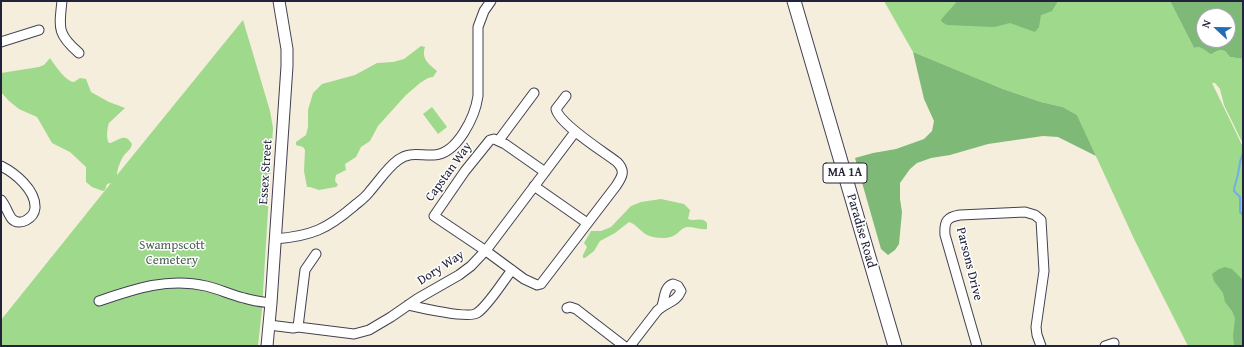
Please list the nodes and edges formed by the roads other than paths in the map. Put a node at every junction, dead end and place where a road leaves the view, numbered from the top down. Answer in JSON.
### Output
{"nodes":[{"id":1,"x":62,"y":1,"type":"edge"},
{"id":2,"x":278,"y":1,"type":"edge"},
{"id":3,"x":491,"y":1,"type":"edge"},
{"id":4,"x":794,"y":1,"type":"edge"},
{"id":5,"x":38,"y":30,"type":"dead end"},
{"id":6,"x":1,"y":42,"type":"edge"},
{"id":7,"x":79,"y":53,"type":"dead end"},
{"id":8,"x":534,"y":93,"type":"dead end"},
{"id":9,"x":566,"y":96,"type":"dead end"},
{"id":10,"x":575,"y":132,"type":"junction"},
{"id":11,"x":498,"y":140,"type":"junction"},
{"id":12,"x":1,"y":166,"type":"edge"},
{"id":13,"x":545,"y":172,"type":"junction"},
{"id":14,"x":534,"y":186,"type":"junction"},
{"id":15,"x":1,"y":200,"type":"edge"},
{"id":16,"x":588,"y":223,"type":"junction"},
{"id":17,"x":276,"y":240,"type":"junction"},
{"id":18,"x":486,"y":251,"type":"junction"},
{"id":19,"x":316,"y":254,"type":"dead end"},
{"id":20,"x":512,"y":270,"type":"junction"},
{"id":21,"x":99,"y":302,"type":"dead end"},
{"id":22,"x":271,"y":303,"type":"junction"},
{"id":23,"x":408,"y":305,"type":"junction"},
{"id":24,"x":662,"y":306,"type":"dead end"},
{"id":25,"x":567,"y":308,"type":"dead end"},
{"id":26,"x":269,"y":325,"type":"junction"},
{"id":27,"x":298,"y":327,"type":"junction"},
{"id":28,"x":267,"y":346,"type":"edge"},
{"id":29,"x":624,"y":346,"type":"edge"},
{"id":30,"x":630,"y":346,"type":"edge"},
{"id":31,"x":895,"y":346,"type":"edge"},
{"id":32,"x":977,"y":346,"type":"edge"},
{"id":33,"x":1040,"y":346,"type":"edge"}],
"edges":[{"from":1,"to":7,"type":"street"},
{"from":2,"to":17,"type":"main road","name":"Essex Street"},
{"from":3,"to":17,"type":"street"},
{"from":4,"to":31,"type":"highway","name":"Paradise Road","number":"MA 1A"},
{"from":5,"to":6,"type":"street"},
{"from":8,"to":11,"type":"street"},
{"from":9,"to":10,"type":"street"},
{"from":10,"to":13,"type":"street","name":"Dory Way"},
{"from":10,"to":16,"type":"street"},
{"from":11,"to":13,"type":"street"},
{"from":11,"to":18,"type":"street","name":"Capstan Way"},
{"from":12,"to":15,"type":"street"},
{"from":13,"to":14,"type":"street","name":"Dory Way"},
{"from":14,"to":16,"type":"street"},
{"from":14,"to":18,"type":"street","name":"Dory Way"},
{"from":16,"to":20,"type":"street"},
{"from":17,"to":22,"type":"main road","name":"Essex Street"},
{"from":18,"to":20,"type":"street"},
{"from":18,"to":23,"type":"street","name":"Dory Way"},
{"from":19,"to":27,"type":"street"},
{"from":20,"to":23,"type":"street"},
{"from":21,"to":22,"type":"street"},
{"from":22,"to":26,"type":"main road","name":"Essex Street"},
{"from":23,"to":27,"type":"street","name":"Dory Way"},
{"from":24,"to":30,"type":"street"},
{"from":25,"to":29,"type":"street"},
{"from":26,"to":27,"type":"street","name":"Dory Way"},
{"from":26,"to":28,"type":"main road","name":"Essex Street"},
{"from":32,"to":33,"type":"street","name":"Parsons Drive"}]}
